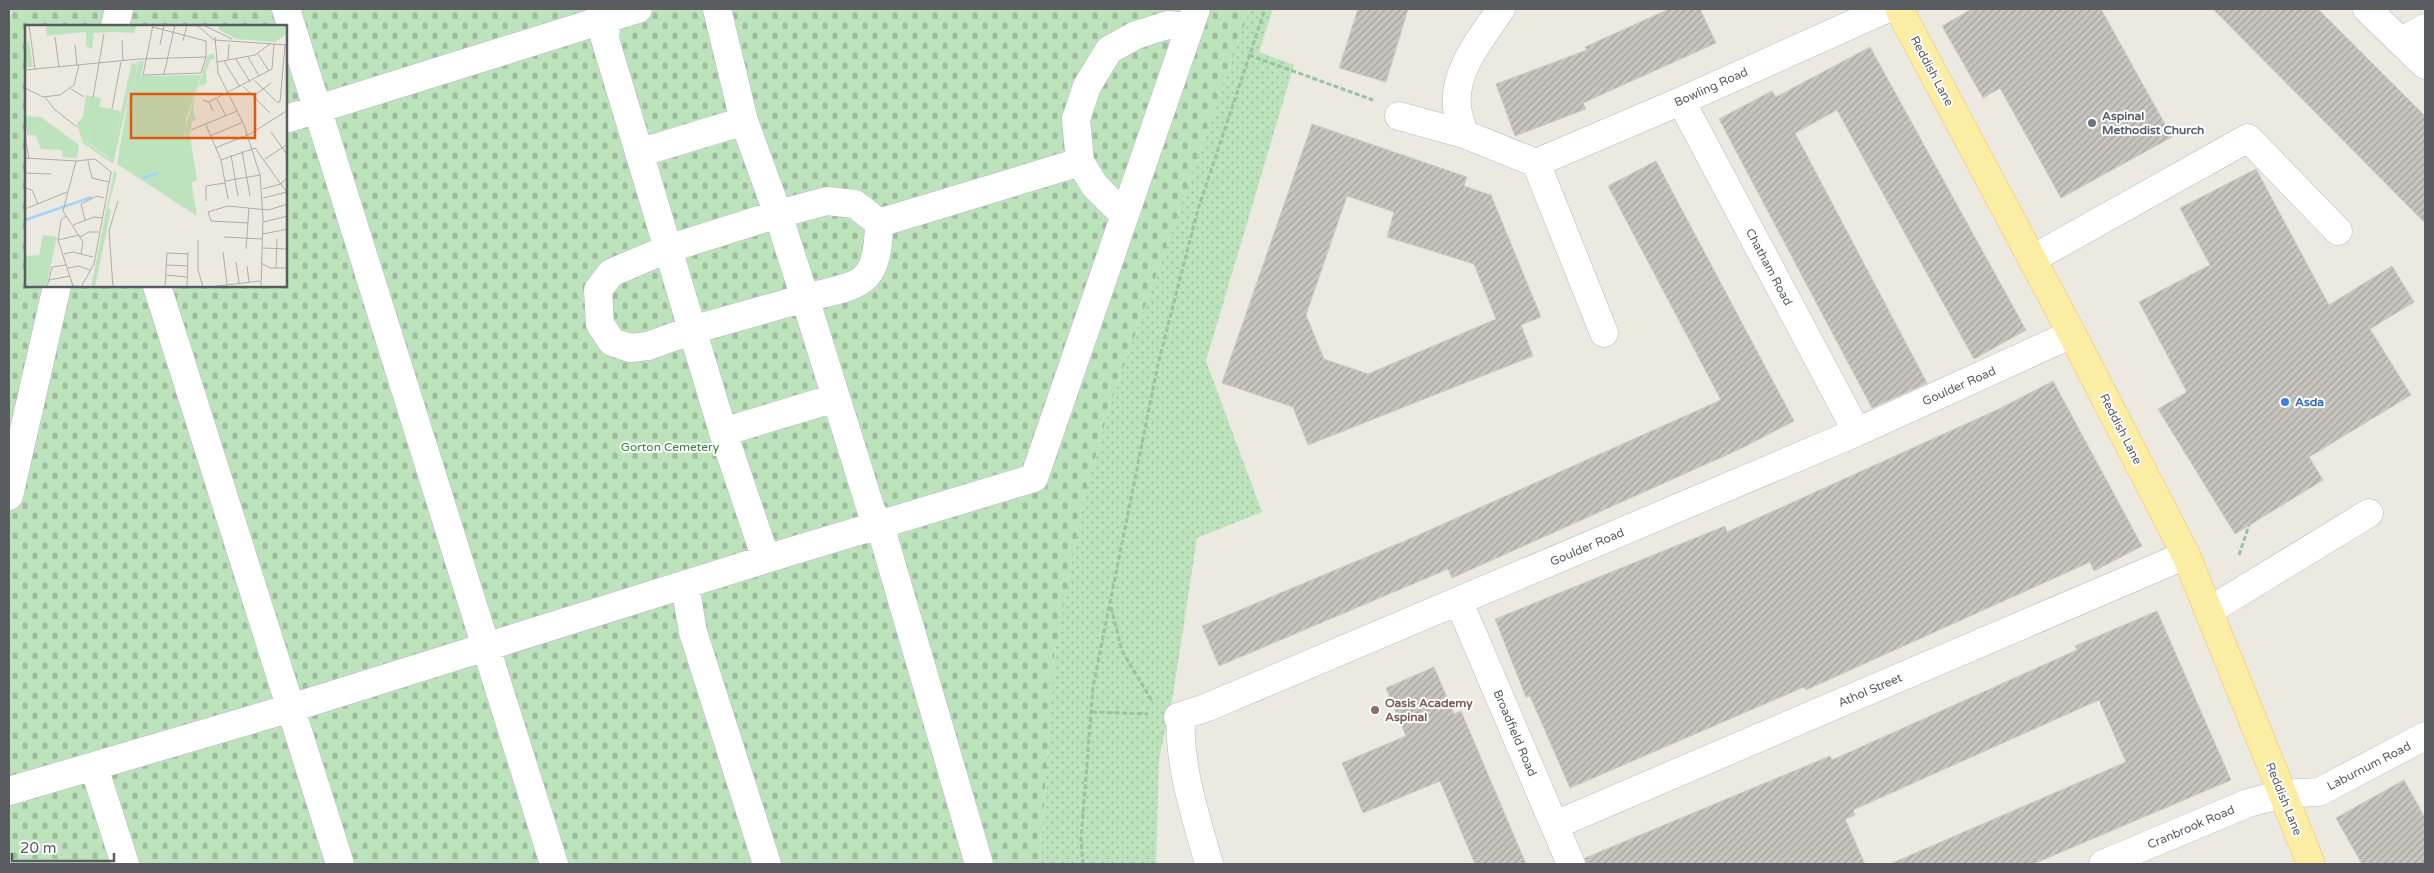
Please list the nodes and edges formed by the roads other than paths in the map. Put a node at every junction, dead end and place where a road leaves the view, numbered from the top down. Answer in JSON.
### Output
{"nodes":[{"id":1,"x":119,"y":9,"type":"edge"},
{"id":2,"x":286,"y":9,"type":"edge"},
{"id":3,"x":638,"y":9,"type":"edge"},
{"id":4,"x":717,"y":9,"type":"edge"},
{"id":5,"x":1501,"y":9,"type":"edge"},
{"id":6,"x":1886,"y":9,"type":"edge"},
{"id":7,"x":1899,"y":9,"type":"edge"},
{"id":8,"x":2367,"y":9,"type":"edge"},
{"id":9,"x":608,"y":14,"type":"edge"},
{"id":10,"x":1193,"y":18,"type":"edge"},
{"id":11,"x":115,"y":25,"type":"edge"},
{"id":12,"x":2414,"y":35,"type":"edge"},
{"id":13,"x":2425,"y":65,"type":"edge"},
{"id":14,"x":1681,"y":101,"type":"junction"},
{"id":15,"x":317,"y":110,"type":"junction"},
{"id":16,"x":1399,"y":116,"type":"road end"},
{"id":17,"x":288,"y":118,"type":"edge"},
{"id":18,"x":744,"y":121,"type":"junction"},
{"id":19,"x":1464,"y":134,"type":"junction"},
{"id":20,"x":639,"y":153,"type":"junction"},
{"id":21,"x":1080,"y":162,"type":"junction"},
{"id":22,"x":1536,"y":163,"type":"junction"},
{"id":23,"x":778,"y":214,"type":"junction"},
{"id":24,"x":1124,"y":215,"type":"junction"},
{"id":25,"x":879,"y":223,"type":"junction"},
{"id":26,"x":2338,"y":231,"type":"dead end"},
{"id":27,"x":667,"y":248,"type":"junction"},
{"id":28,"x":2032,"y":259,"type":"junction"},
{"id":29,"x":57,"y":288,"type":"edge"},
{"id":30,"x":159,"y":288,"type":"edge"},
{"id":31,"x":805,"y":298,"type":"junction"},
{"id":32,"x":692,"y":330,"type":"junction"},
{"id":33,"x":1604,"y":333,"type":"dead end"},
{"id":34,"x":2072,"y":334,"type":"junction"},
{"id":35,"x":835,"y":398,"type":"junction"},
{"id":36,"x":723,"y":432,"type":"junction"},
{"id":37,"x":1857,"y":432,"type":"junction"},
{"id":38,"x":9,"y":496,"type":"edge"},
{"id":39,"x":2369,"y":513,"type":"dead end"},
{"id":40,"x":880,"y":525,"type":"junction"},
{"id":41,"x":2186,"y":555,"type":"junction"},
{"id":42,"x":766,"y":559,"type":"junction"},
{"id":43,"x":685,"y":585,"type":"junction"},
{"id":44,"x":1459,"y":602,"type":"junction"},
{"id":45,"x":2209,"y":611,"type":"junction"},
{"id":46,"x":486,"y":647,"type":"junction"},
{"id":47,"x":290,"y":708,"type":"junction"},
{"id":48,"x":2425,"y":736,"type":"edge"},
{"id":49,"x":94,"y":767,"type":"junction"},
{"id":50,"x":9,"y":791,"type":"edge"},
{"id":51,"x":2282,"y":794,"type":"junction"},
{"id":52,"x":1555,"y":825,"type":"junction"},
{"id":53,"x":125,"y":864,"type":"edge"},
{"id":54,"x":340,"y":864,"type":"edge"},
{"id":55,"x":554,"y":864,"type":"edge"},
{"id":56,"x":768,"y":864,"type":"edge"},
{"id":57,"x":979,"y":864,"type":"edge"},
{"id":58,"x":1209,"y":864,"type":"edge"},
{"id":59,"x":1571,"y":864,"type":"edge"},
{"id":60,"x":2103,"y":864,"type":"edge"},
{"id":61,"x":2311,"y":864,"type":"edge"}],
"edges":[{"from":1,"to":11,"type":"street"},
{"from":2,"to":15,"type":"street"},
{"from":3,"to":9,"type":"street"},
{"from":4,"to":18,"type":"street"},
{"from":5,"to":19,"type":"street"},
{"from":6,"to":14,"type":"street","name":"Bowling Road"},
{"from":7,"to":28,"type":"main road","name":"Reddish Lane"},
{"from":8,"to":12,"type":"street"},
{"from":9,"to":15,"type":"street"},
{"from":9,"to":20,"type":"street"},
{"from":10,"to":21,"type":"street"},
{"from":10,"to":24,"type":"street"},
{"from":12,"to":13,"type":"street"},
{"from":14,"to":22,"type":"street","name":"Bowling Road"},
{"from":14,"to":37,"type":"street","name":"Chatham Road"},
{"from":15,"to":17,"type":"street"},
{"from":15,"to":46,"type":"street"},
{"from":16,"to":19,"type":"street"},
{"from":18,"to":20,"type":"street"},
{"from":18,"to":23,"type":"street"},
{"from":19,"to":22,"type":"street"},
{"from":20,"to":27,"type":"street"},
{"from":21,"to":24,"type":"street"},
{"from":21,"to":25,"type":"street"},
{"from":22,"to":33,"type":"street"},
{"from":23,"to":25,"type":"street"},
{"from":23,"to":27,"type":"street"},
{"from":23,"to":31,"type":"street"},
{"from":24,"to":40,"type":"street"},
{"from":25,"to":31,"type":"street"},
{"from":26,"to":28,"type":"street"},
{"from":27,"to":32,"type":"street"},
{"from":27,"to":32,"type":"street"},
{"from":28,"to":34,"type":"main road","name":"Reddish Lane"},
{"from":29,"to":38,"type":"street"},
{"from":30,"to":47,"type":"street"},
{"from":31,"to":32,"type":"street"},
{"from":31,"to":35,"type":"street"},
{"from":32,"to":36,"type":"street"},
{"from":34,"to":37,"type":"street","name":"Goulder Road"},
{"from":34,"to":41,"type":"main road","name":"Reddish Lane"},
{"from":35,"to":36,"type":"street"},
{"from":35,"to":40,"type":"street"},
{"from":36,"to":42,"type":"street"},
{"from":37,"to":44,"type":"street","name":"Goulder Road"},
{"from":39,"to":45,"type":"street"},
{"from":40,"to":42,"type":"street"},
{"from":40,"to":57,"type":"street"},
{"from":41,"to":45,"type":"main road","name":"Reddish Lane"},
{"from":41,"to":52,"type":"street","name":"Athol Street"},
{"from":42,"to":43,"type":"street"},
{"from":43,"to":46,"type":"street"},
{"from":43,"to":56,"type":"street"},
{"from":44,"to":52,"type":"street","name":"Broadfield Road"},
{"from":44,"to":58,"type":"street","name":"Goulder Road"},
{"from":45,"to":51,"type":"main road","name":"Reddish Lane"},
{"from":46,"to":47,"type":"street"},
{"from":46,"to":55,"type":"street"},
{"from":47,"to":49,"type":"street"},
{"from":47,"to":54,"type":"street"},
{"from":48,"to":51,"type":"street","name":"Laburnum Road"},
{"from":49,"to":50,"type":"street"},
{"from":49,"to":53,"type":"street"},
{"from":51,"to":60,"type":"street","name":"Cranbrook Road"},
{"from":51,"to":61,"type":"main road","name":"Reddish Lane"},
{"from":52,"to":59,"type":"street","name":"Broadfield Road"}]}
